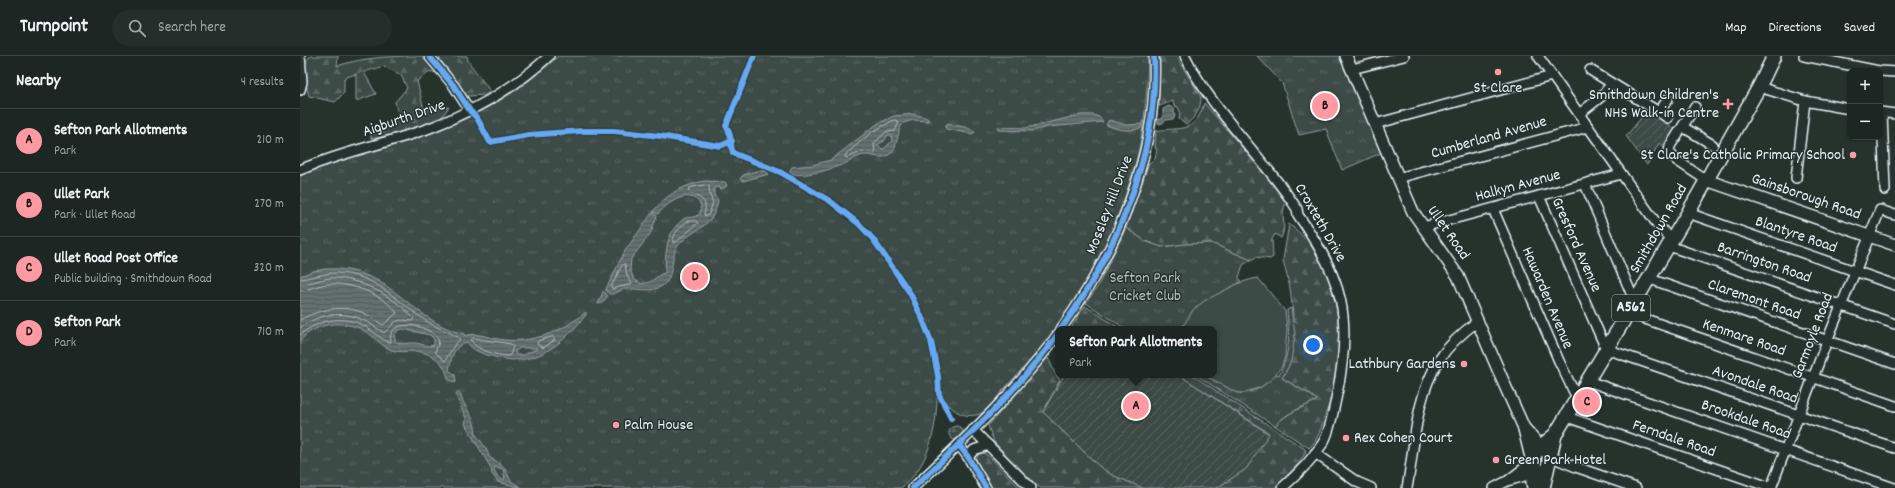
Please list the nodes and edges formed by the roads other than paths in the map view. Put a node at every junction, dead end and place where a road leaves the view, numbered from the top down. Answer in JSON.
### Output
{"nodes":[{"id":1,"x":300,"y":56,"type":"edge"},
{"id":2,"x":430,"y":56,"type":"edge"},
{"id":3,"x":549,"y":56,"type":"edge"},
{"id":4,"x":1154,"y":56,"type":"edge"},
{"id":5,"x":1185,"y":56,"type":"edge"},
{"id":6,"x":1346,"y":56,"type":"edge"},
{"id":7,"x":1404,"y":56,"type":"edge"},
{"id":8,"x":1538,"y":56,"type":"edge"},
{"id":9,"x":1774,"y":56,"type":"edge"},
{"id":10,"x":1804,"y":56,"type":"edge"},
{"id":11,"x":1864,"y":68,"type":"edge"},
{"id":12,"x":1352,"y":69,"type":"junction"},
{"id":13,"x":1590,"y":70,"type":"dead end"},
{"id":14,"x":1883,"y":71,"type":"edge"},
{"id":15,"x":1895,"y":72,"type":"edge"},
{"id":16,"x":1552,"y":76,"type":"junction"},
{"id":17,"x":1611,"y":84,"type":"junction"},
{"id":18,"x":1759,"y":87,"type":"junction"},
{"id":19,"x":300,"y":90,"type":"edge"},
{"id":20,"x":1668,"y":99,"type":"dead end"},
{"id":21,"x":1805,"y":102,"type":"junction"},
{"id":22,"x":1695,"y":107,"type":"dead end"},
{"id":23,"x":1847,"y":109,"type":"edge"},
{"id":24,"x":470,"y":111,"type":"junction"},
{"id":25,"x":1659,"y":112,"type":"junction"},
{"id":26,"x":1883,"y":112,"type":"edge"},
{"id":27,"x":1579,"y":114,"type":"junction"},
{"id":28,"x":1895,"y":114,"type":"edge"},
{"id":29,"x":1668,"y":118,"type":"dead end"},
{"id":30,"x":1375,"y":124,"type":"junction"},
{"id":31,"x":1588,"y":127,"type":"junction"},
{"id":32,"x":1683,"y":127,"type":"junction"},
{"id":33,"x":1882,"y":140,"type":"edge"},
{"id":34,"x":1713,"y":145,"type":"dead end"},
{"id":35,"x":300,"y":170,"type":"edge"},
{"id":36,"x":1621,"y":174,"type":"junction"},
{"id":37,"x":1398,"y":178,"type":"junction"},
{"id":38,"x":1796,"y":178,"type":"dead end"},
{"id":39,"x":1706,"y":180,"type":"junction"},
{"id":40,"x":1585,"y":184,"type":"junction"},
{"id":41,"x":1885,"y":190,"type":"dead end"},
{"id":42,"x":1539,"y":196,"type":"junction"},
{"id":43,"x":1493,"y":209,"type":"junction"},
{"id":44,"x":1688,"y":213,"type":"junction"},
{"id":45,"x":1895,"y":215,"type":"edge"},
{"id":46,"x":1423,"y":227,"type":"junction"},
{"id":47,"x":1869,"y":236,"type":"junction"},
{"id":48,"x":1670,"y":243,"type":"junction"},
{"id":49,"x":1895,"y":245,"type":"edge"},
{"id":50,"x":1855,"y":270,"type":"junction"},
{"id":51,"x":1650,"y":279,"type":"junction"},
{"id":52,"x":1895,"y":285,"type":"edge"},
{"id":53,"x":1636,"y":299,"type":"junction"},
{"id":54,"x":1841,"y":305,"type":"junction"},
{"id":55,"x":1628,"y":313,"type":"junction"},
{"id":56,"x":1478,"y":321,"type":"junction"},
{"id":57,"x":1895,"y":324,"type":"edge"},
{"id":58,"x":1064,"y":326,"type":"edge"},
{"id":59,"x":1055,"y":338,"type":"edge"},
{"id":60,"x":1827,"y":341,"type":"junction"},
{"id":61,"x":1606,"y":349,"type":"junction"},
{"id":62,"x":1895,"y":364,"type":"edge"},
{"id":63,"x":1813,"y":378,"type":"junction"},
{"id":64,"x":1588,"y":381,"type":"junction"},
{"id":65,"x":1579,"y":396,"type":"junction"},
{"id":66,"x":1895,"y":406,"type":"edge"},
{"id":67,"x":1798,"y":415,"type":"junction"},
{"id":68,"x":1567,"y":417,"type":"junction"},
{"id":69,"x":1524,"y":428,"type":"junction"},
{"id":70,"x":973,"y":430,"type":"junction"},
{"id":71,"x":959,"y":445,"type":"junction"},
{"id":72,"x":988,"y":445,"type":"junction"},
{"id":73,"x":1895,"y":448,"type":"edge"},
{"id":74,"x":1784,"y":450,"type":"junction"},
{"id":75,"x":1545,"y":451,"type":"junction"},
{"id":76,"x":1315,"y":454,"type":"junction"},
{"id":77,"x":968,"y":458,"type":"junction"},
{"id":78,"x":1534,"y":469,"type":"junction"},
{"id":79,"x":1507,"y":481,"type":"junction"},
{"id":80,"x":913,"y":488,"type":"edge"},
{"id":81,"x":986,"y":488,"type":"edge"},
{"id":82,"x":1031,"y":488,"type":"edge"},
{"id":83,"x":1282,"y":488,"type":"edge"},
{"id":84,"x":1371,"y":488,"type":"edge"},
{"id":85,"x":1407,"y":488,"type":"edge"},
{"id":86,"x":1494,"y":488,"type":"edge"},
{"id":87,"x":1534,"y":488,"type":"edge"},
{"id":88,"x":1543,"y":488,"type":"edge"},
{"id":89,"x":1636,"y":488,"type":"edge"},
{"id":90,"x":1771,"y":488,"type":"edge"},
{"id":91,"x":1894,"y":488,"type":"edge"}],
"edges":[{"from":1,"to":19,"type":"street"},
{"from":2,"to":24,"type":"street"},
{"from":3,"to":24,"type":"street","name":"Aigburth Drive"},
{"from":4,"to":58,"type":"street","name":"Mossley Hill Drive"},
{"from":5,"to":76,"type":"street","name":"Croxteth Drive"},
{"from":6,"to":12,"type":"main road","name":"Ullet Road"},
{"from":7,"to":12,"type":"street"},
{"from":8,"to":16,"type":"street"},
{"from":9,"to":18,"type":"highway","name":"Smithdown Road","number":"A562"},
{"from":10,"to":11,"type":"street"},
{"from":12,"to":30,"type":"main road","name":"Ullet Road"},
{"from":13,"to":17,"type":"street"},
{"from":14,"to":15,"type":"street"},
{"from":16,"to":27,"type":"street"},
{"from":16,"to":30,"type":"street"},
{"from":17,"to":25,"type":"street"},
{"from":17,"to":27,"type":"street"},
{"from":18,"to":21,"type":"street"},
{"from":18,"to":39,"type":"highway","name":"Smithdown Road","number":"A562"},
{"from":20,"to":25,"type":"street"},
{"from":21,"to":23,"type":"street"},
{"from":21,"to":38,"type":"street"},
{"from":22,"to":32,"type":"street"},
{"from":24,"to":35,"type":"street","name":"Aigburth Drive"},
{"from":25,"to":29,"type":"street"},
{"from":26,"to":28,"type":"street"},
{"from":27,"to":31,"type":"street"},
{"from":30,"to":37,"type":"main road","name":"Ullet Road"},
{"from":31,"to":36,"type":"street"},
{"from":31,"to":37,"type":"street","name":"Cumberland Avenue"},
{"from":32,"to":34,"type":"street"},
{"from":32,"to":39,"type":"street"},
{"from":33,"to":41,"type":"street"},
{"from":36,"to":40,"type":"street","name":"Halkyn Avenue"},
{"from":36,"to":48,"type":"street"},
{"from":37,"to":46,"type":"main road","name":"Ullet Road"},
{"from":39,"to":44,"type":"highway","name":"Smithdown Road","number":"A562"},
{"from":39,"to":47,"type":"main road","name":"Gainsborough Road"},
{"from":40,"to":42,"type":"street","name":"Halkyn Avenue"},
{"from":40,"to":53,"type":"street"},
{"from":42,"to":43,"type":"street","name":"Halkyn Avenue"},
{"from":42,"to":61,"type":"street","name":"Gresford Avenue"},
{"from":43,"to":46,"type":"street","name":"Halkyn Avenue"},
{"from":43,"to":65,"type":"street","name":"Hawarden Avenue"},
{"from":44,"to":48,"type":"highway","name":"Smithdown Road","number":"A562"},
{"from":44,"to":50,"type":"street","name":"Blantyre Road"},
{"from":45,"to":47,"type":"street","name":"Garmoyle Road"},
{"from":46,"to":56,"type":"main road","name":"Ullet Road"},
{"from":47,"to":49,"type":"main road","name":"Gainsborough Road"},
{"from":47,"to":50,"type":"street","name":"Garmoyle Road"},
{"from":48,"to":51,"type":"highway","name":"Smithdown Road","number":"A562"},
{"from":48,"to":54,"type":"street","name":"Barrington Road"},
{"from":50,"to":52,"type":"street","name":"Blantyre Road"},
{"from":50,"to":54,"type":"street","name":"Garmoyle Road"},
{"from":51,"to":53,"type":"highway","name":"Smithdown Road","number":"A562"},
{"from":51,"to":60,"type":"street","name":"Claremont Road"},
{"from":53,"to":55,"type":"highway","name":"Smithdown Road","number":"A562"},
{"from":54,"to":57,"type":"street","name":"Barrington Road"},
{"from":54,"to":60,"type":"street","name":"Garmoyle Road"},
{"from":55,"to":61,"type":"highway","name":"Smithdown Road","number":"A562"},
{"from":55,"to":63,"type":"street","name":"Kenmare Road"},
{"from":56,"to":69,"type":"main road","name":"Ullet Road"},
{"from":56,"to":85,"type":"street"},
{"from":59,"to":70,"type":"street"},
{"from":60,"to":62,"type":"street","name":"Claremont Road"},
{"from":60,"to":63,"type":"street","name":"Garmoyle Road"},
{"from":61,"to":64,"type":"highway","name":"Smithdown Road","number":"A562"},
{"from":61,"to":67,"type":"street","name":"Avondale Road"},
{"from":63,"to":66,"type":"street","name":"Kenmare Road"},
{"from":63,"to":67,"type":"street","name":"Garmoyle Road"},
{"from":64,"to":65,"type":"highway","name":"Smithdown Road","number":"A562"},
{"from":64,"to":74,"type":"street","name":"Brookdale Road"},
{"from":65,"to":68,"type":"highway","name":"Smithdown Road","number":"A562"},
{"from":67,"to":73,"type":"street","name":"Avondale Road"},
{"from":67,"to":74,"type":"street","name":"Garmoyle Road"},
{"from":68,"to":75,"type":"highway","name":"Smithdown Road","number":"A562"},
{"from":68,"to":90,"type":"street","name":"Ferndale Road"},
{"from":69,"to":75,"type":"main road","name":"Ullet Road"},
{"from":69,"to":78,"type":"main road","name":"Ullet Road"},
{"from":70,"to":71,"type":"street"},
{"from":70,"to":72,"type":"street"},
{"from":71,"to":77,"type":"street"},
{"from":71,"to":80,"type":"street"},
{"from":72,"to":77,"type":"street"},
{"from":72,"to":82,"type":"street"},
{"from":74,"to":90,"type":"street","name":"Garmoyle Road"},
{"from":74,"to":91,"type":"street","name":"Brookdale Road"},
{"from":75,"to":78,"type":"highway","name":"Smithdown Road","number":"A562"},
{"from":75,"to":88,"type":"highway","name":"Smithdown Road","number":"A562"},
{"from":75,"to":89,"type":"street"},
{"from":76,"to":83,"type":"street","name":"Croxteth Drive"},
{"from":76,"to":84,"type":"street"},
{"from":77,"to":81,"type":"street"},
{"from":78,"to":79,"type":"street"},
{"from":78,"to":79,"type":"street"},
{"from":78,"to":87,"type":"highway"},
{"from":79,"to":86,"type":"street"}]}
